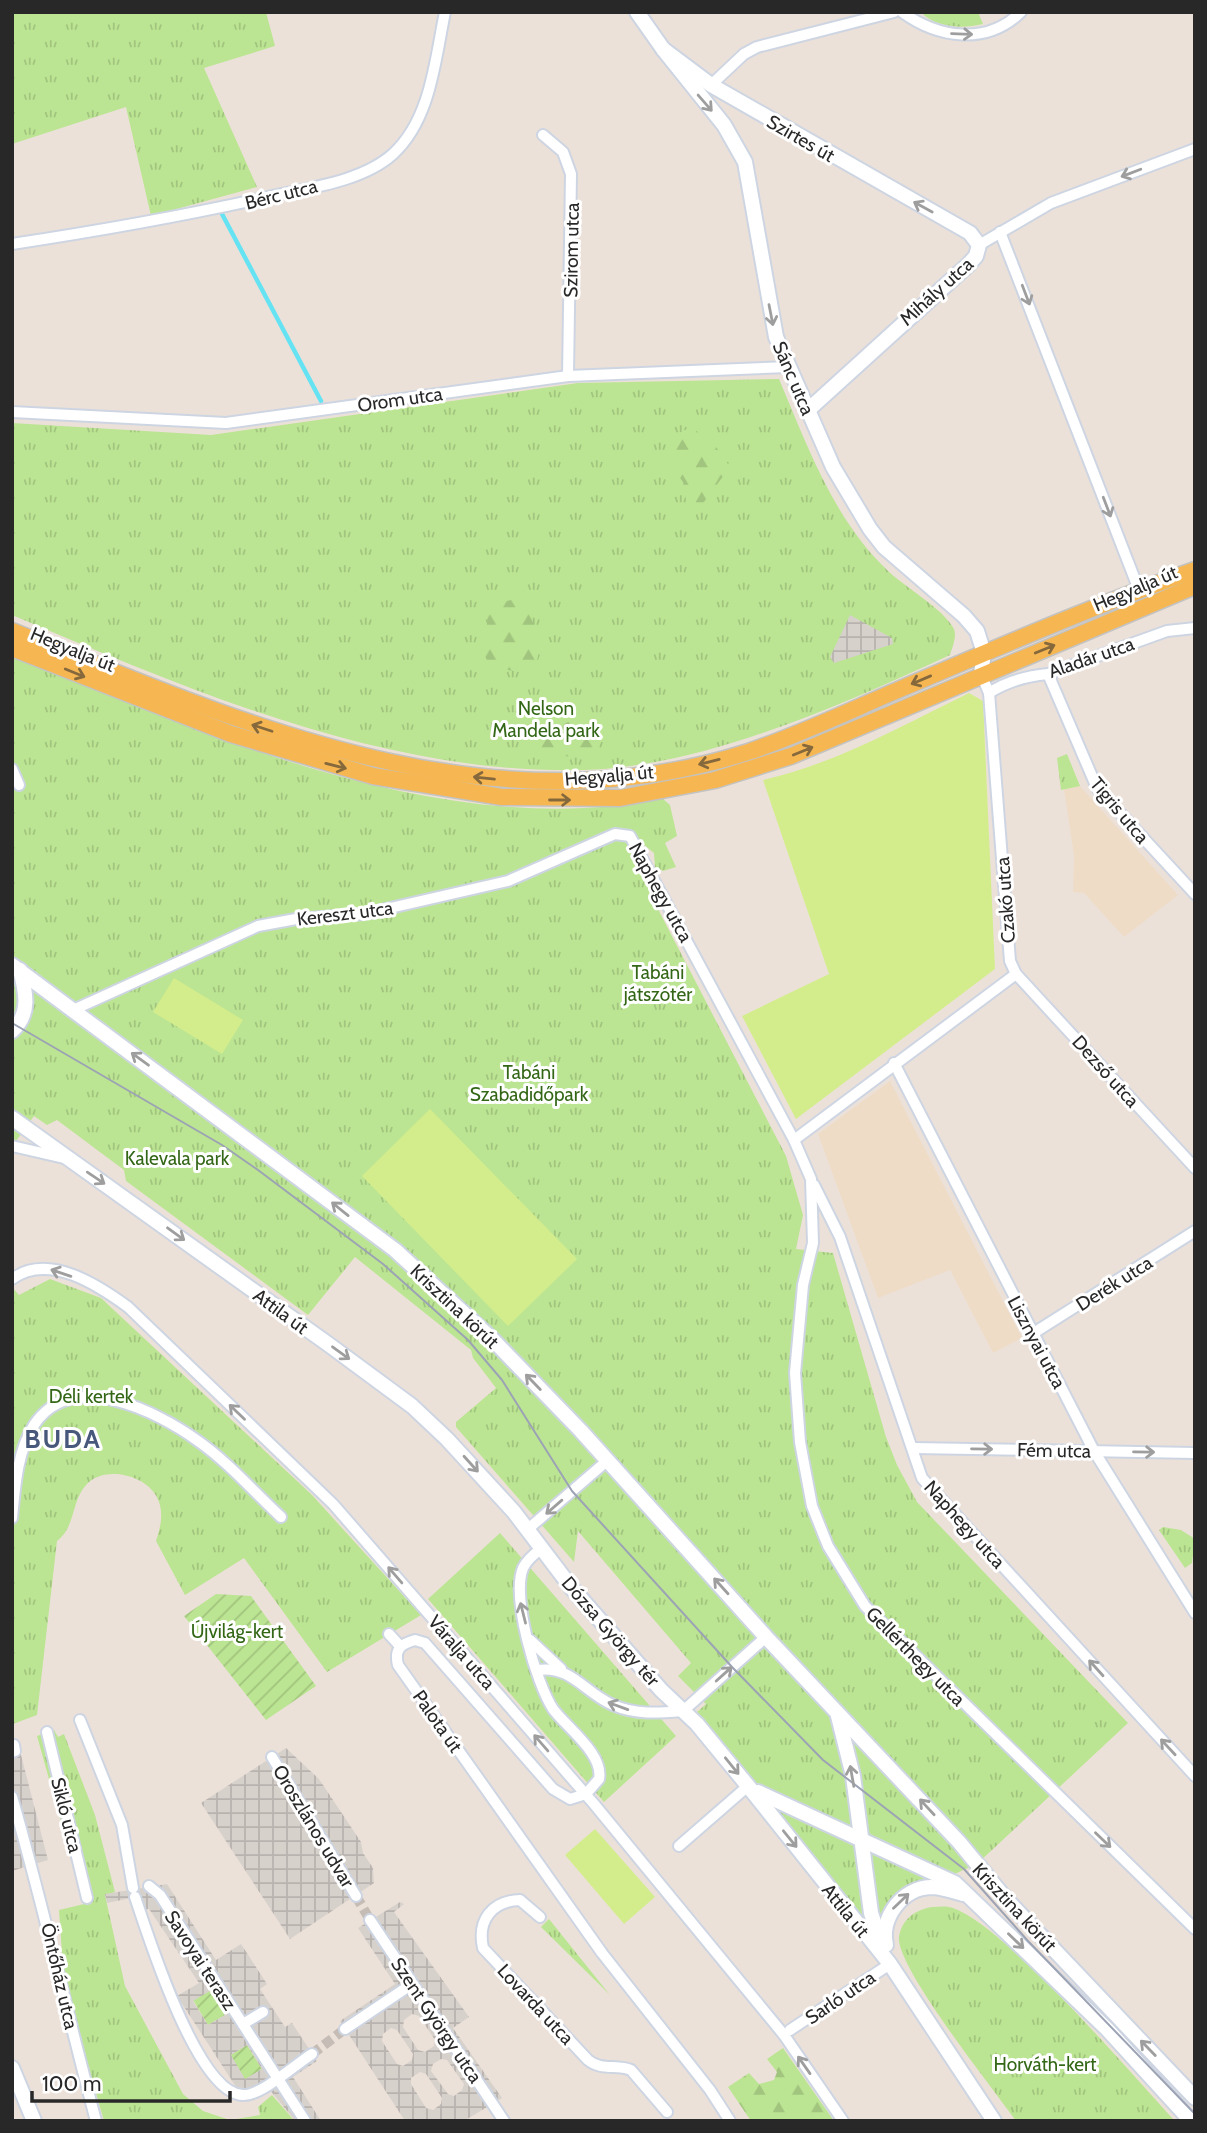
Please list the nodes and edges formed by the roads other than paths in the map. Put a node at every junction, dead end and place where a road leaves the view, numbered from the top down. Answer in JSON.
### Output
{"nodes":[{"id":1,"x":445,"y":12,"type":"edge"},
{"id":2,"x":637,"y":12,"type":"edge"},
{"id":3,"x":894,"y":12,"type":"edge"},
{"id":4,"x":902,"y":12,"type":"edge"},
{"id":5,"x":1021,"y":12,"type":"edge"},
{"id":6,"x":663,"y":49,"type":"junction"},
{"id":7,"x":711,"y":85,"type":"junction"},
{"id":8,"x":543,"y":135,"type":"dead end"},
{"id":9,"x":1195,"y":149,"type":"edge"},
{"id":10,"x":1000,"y":232,"type":"junction"},
{"id":11,"x":12,"y":244,"type":"edge"},
{"id":12,"x":979,"y":245,"type":"junction"},
{"id":13,"x":789,"y":367,"type":"junction"},
{"id":14,"x":568,"y":376,"type":"junction"},
{"id":15,"x":807,"y":411,"type":"junction"},
{"id":16,"x":12,"y":412,"type":"edge"},
{"id":17,"x":1195,"y":570,"type":"edge"},
{"id":18,"x":1195,"y":586,"type":"edge"},
{"id":19,"x":1139,"y":590,"type":"junction"},
{"id":20,"x":1195,"y":628,"type":"edge"},
{"id":21,"x":12,"y":631,"type":"edge"},
{"id":22,"x":12,"y":648,"type":"edge"},
{"id":23,"x":984,"y":653,"type":"junction"},
{"id":24,"x":981,"y":674,"type":"junction"},
{"id":25,"x":1048,"y":674,"type":"junction"},
{"id":26,"x":989,"y":693,"type":"junction"},
{"id":27,"x":12,"y":769,"type":"edge"},
{"id":28,"x":19,"y":785,"type":"dead end"},
{"id":29,"x":623,"y":833,"type":"joint"},
{"id":30,"x":1195,"y":894,"type":"edge"},
{"id":31,"x":16,"y":967,"type":"edge"},
{"id":32,"x":1016,"y":974,"type":"junction"},
{"id":33,"x":73,"y":1010,"type":"junction"},
{"id":34,"x":12,"y":1031,"type":"edge"},
{"id":35,"x":894,"y":1063,"type":"junction"},
{"id":36,"x":12,"y":1118,"type":"edge"},
{"id":37,"x":794,"y":1140,"type":"junction"},
{"id":38,"x":12,"y":1146,"type":"edge"},
{"id":39,"x":72,"y":1161,"type":"junction"},
{"id":40,"x":1195,"y":1168,"type":"edge"},
{"id":41,"x":811,"y":1179,"type":"junction"},
{"id":42,"x":1195,"y":1231,"type":"edge"},
{"id":43,"x":13,"y":1277,"type":"edge"},
{"id":44,"x":1032,"y":1334,"type":"junction"},
{"id":45,"x":914,"y":1448,"type":"junction"},
{"id":46,"x":1094,"y":1451,"type":"junction"},
{"id":47,"x":1195,"y":1453,"type":"edge"},
{"id":48,"x":608,"y":1460,"type":"junction"},
{"id":49,"x":281,"y":1517,"type":"dead end"},
{"id":50,"x":12,"y":1518,"type":"edge"},
{"id":51,"x":528,"y":1529,"type":"junction"},
{"id":52,"x":541,"y":1549,"type":"junction"},
{"id":53,"x":1195,"y":1613,"type":"edge"},
{"id":54,"x":389,"y":1634,"type":"dead end"},
{"id":55,"x":766,"y":1637,"type":"junction"},
{"id":56,"x":529,"y":1639,"type":"junction"},
{"id":57,"x":400,"y":1646,"type":"junction"},
{"id":58,"x":538,"y":1670,"type":"junction"},
{"id":59,"x":564,"y":1671,"type":"junction"},
{"id":60,"x":683,"y":1711,"type":"junction"},
{"id":61,"x":838,"y":1714,"type":"junction"},
{"id":62,"x":80,"y":1720,"type":"dead end"},
{"id":63,"x":47,"y":1732,"type":"dead end"},
{"id":64,"x":272,"y":1757,"type":"dead end"},
{"id":65,"x":1195,"y":1776,"type":"edge"},
{"id":66,"x":748,"y":1786,"type":"junction"},
{"id":67,"x":586,"y":1794,"type":"junction"},
{"id":68,"x":12,"y":1797,"type":"edge"},
{"id":69,"x":861,"y":1839,"type":"junction"},
{"id":70,"x":679,"y":1846,"type":"dead end"},
{"id":71,"x":139,"y":1889,"type":"junction"},
{"id":72,"x":966,"y":1894,"type":"junction"},
{"id":73,"x":356,"y":1896,"type":"tunnel mouth"},
{"id":74,"x":87,"y":1898,"type":"dead end"},
{"id":75,"x":541,"y":1917,"type":"dead end"},
{"id":76,"x":370,"y":1920,"type":"tunnel mouth"},
{"id":77,"x":1195,"y":1929,"type":"edge"},
{"id":78,"x":890,"y":1964,"type":"junction"},
{"id":79,"x":412,"y":1983,"type":"junction"},
{"id":80,"x":263,"y":2012,"type":"dead end"},
{"id":81,"x":243,"y":2024,"type":"junction"},
{"id":82,"x":345,"y":2029,"type":"tunnel mouth"},
{"id":83,"x":790,"y":2030,"type":"dead end"},
{"id":84,"x":312,"y":2054,"type":"tunnel mouth"},
{"id":85,"x":12,"y":2068,"type":"edge"},
{"id":86,"x":277,"y":2077,"type":"junction"},
{"id":87,"x":1195,"y":2098,"type":"edge"},
{"id":88,"x":667,"y":2112,"type":"dead end"},
{"id":89,"x":34,"y":2121,"type":"edge"},
{"id":90,"x":96,"y":2121,"type":"edge"},
{"id":91,"x":304,"y":2121,"type":"edge"},
{"id":92,"x":504,"y":2121,"type":"edge"},
{"id":93,"x":730,"y":2121,"type":"edge"},
{"id":94,"x":844,"y":2121,"type":"edge"},
{"id":95,"x":994,"y":2121,"type":"edge"},
{"id":96,"x":1191,"y":2121,"type":"edge"}],
"edges":[{"from":1,"to":11,"type":"street","name":"Bérc utca"},
{"from":2,"to":6,"type":"main road","name":"Szirtes út"},
{"from":3,"to":7,"type":"street"},
{"from":4,"to":5,"type":"street","one_way":true},
{"from":6,"to":7,"type":"main road","name":"Szirtes út"},
{"from":6,"to":13,"type":"main road","name":"Sánc utca","one_way":true},
{"from":12,"to":7,"type":"main road","name":"Szirtes út","one_way":true},
{"from":8,"to":14,"type":"street","name":"Szirom utca"},
{"from":9,"to":10,"type":"street","name":"Mihály utca","one_way":true},
{"from":10,"to":12,"type":"street","name":"Mihály utca"},
{"from":10,"to":19,"type":"street","one_way":true},
{"from":12,"to":15,"type":"main road","name":"Mihály utca"},
{"from":13,"to":14,"type":"street","name":"Orom utca"},
{"from":13,"to":15,"type":"main road","name":"Sánc utca"},
{"from":14,"to":16,"type":"street","name":"Orom utca"},
{"from":15,"to":23,"type":"main road","name":"Sánc utca"},
{"from":17,"to":19,"type":"main road","name":"Hegyalja út"},
{"from":24,"to":18,"type":"main road","name":"Hegyalja út","one_way":true},
{"from":19,"to":23,"type":"main road","name":"Hegyalja út"},
{"from":20,"to":25,"type":"street","name":"Aladár utca"},
{"from":23,"to":21,"type":"main road","name":"Hegyalja út","one_way":true},
{"from":22,"to":24,"type":"main road","name":"Hegyalja út","one_way":true},
{"from":23,"to":24,"type":"main road"},
{"from":24,"to":26,"type":"street","name":"Czakó utca"},
{"from":25,"to":26,"type":"street","name":"Aladár utca"},
{"from":25,"to":30,"type":"street","name":"Tigris utca"},
{"from":26,"to":32,"type":"street","name":"Czakó utca"},
{"from":27,"to":28,"type":"street"},
{"from":29,"to":33,"type":"street","name":"Kereszt utca"},
{"from":29,"to":37,"type":"street","name":"Naphegy utca"},
{"from":31,"to":33,"type":"main road","name":"Krisztina körút"},
{"from":31,"to":34,"type":"main road"},
{"from":32,"to":35,"type":"street"},
{"from":32,"to":40,"type":"street","name":"Dezső utca"},
{"from":48,"to":33,"type":"main road","name":"Krisztina körút","one_way":true},
{"from":35,"to":37,"type":"street"},
{"from":35,"to":44,"type":"street","name":"Lisznyai utca"},
{"from":36,"to":39,"type":"main road","name":"Attila út"},
{"from":37,"to":41,"type":"street","name":"Gellérthegy utca"},
{"from":38,"to":39,"type":"street"},
{"from":39,"to":51,"type":"main road","name":"Attila út","one_way":true},
{"from":41,"to":45,"type":"street","name":"Naphegy utca"},
{"from":41,"to":77,"type":"street","name":"Gellérthegy utca","one_way":true},
{"from":42,"to":44,"type":"street","name":"Derék utca"},
{"from":67,"to":43,"type":"street","name":"Váralja utca","one_way":true},
{"from":44,"to":46,"type":"street","name":"Lisznyai utca"},
{"from":45,"to":46,"type":"street","name":"Fém utca","one_way":true},
{"from":65,"to":45,"type":"street","name":"Naphegy utca","one_way":true},
{"from":46,"to":47,"type":"street","name":"Fém utca","one_way":true},
{"from":46,"to":53,"type":"street","name":"Lisznyai utca"},
{"from":48,"to":51,"type":"street","one_way":true},
{"from":55,"to":48,"type":"main road","name":"Krisztina körút","one_way":true},
{"from":49,"to":50,"type":"street"},
{"from":51,"to":52,"type":"main road","name":"Dózsa György tér"},
{"from":56,"to":52,"type":"street","one_way":true},
{"from":52,"to":60,"type":"main road","name":"Dózsa György tér"},
{"from":54,"to":57,"type":"street"},
{"from":60,"to":55,"type":"street","one_way":true},
{"from":55,"to":61,"type":"main road","name":"Krisztina körút"},
{"from":56,"to":58,"type":"street"},
{"from":56,"to":59,"type":"street","name":"Dózsa György tér"},
{"from":57,"to":67,"type":"street","name":"Palota út"},
{"from":57,"to":93,"type":"street","name":"Palota út"},
{"from":58,"to":59,"type":"street"},
{"from":58,"to":67,"type":"street"},
{"from":60,"to":59,"type":"street","name":"Dózsa György tér","one_way":true},
{"from":60,"to":66,"type":"main road","name":"Attila út","one_way":true},
{"from":69,"to":61,"type":"main road","name":"Krisztina körút","one_way":true},
{"from":87,"to":61,"type":"main road","name":"Krisztina körút","one_way":true},
{"from":62,"to":71,"type":"street"},
{"from":63,"to":74,"type":"street","name":"Sikló utca"},
{"from":64,"to":73,"type":"street","name":"Oroszlános udvar"},
{"from":66,"to":69,"type":"main road","name":"Krisztina körút"},
{"from":66,"to":70,"type":"street"},
{"from":66,"to":78,"type":"main road","name":"Attila út","one_way":true},
{"from":94,"to":67,"type":"street","name":"Váralja utca","one_way":true},
{"from":68,"to":90,"type":"street","name":"Öntőház utca"},
{"from":69,"to":72,"type":"main road","name":"Krisztina körút"},
{"from":69,"to":78,"type":"main road","name":"Krisztina körút"},
{"from":71,"to":81,"type":"street","name":"Savoyai terasz"},
{"from":71,"to":86,"type":"street"},
{"from":78,"to":72,"type":"main road","one_way":true},
{"from":72,"to":96,"type":"main road","name":"Krisztina körút","one_way":true},
{"from":75,"to":88,"type":"street","name":"Lovarda utca"},
{"from":76,"to":79,"type":"street","name":"Szent György utca"},
{"from":78,"to":83,"type":"street","name":"Sarló utca"},
{"from":78,"to":95,"type":"main road","name":"Attila út"},
{"from":79,"to":82,"type":"street"},
{"from":79,"to":92,"type":"street","name":"Szent György utca"},
{"from":80,"to":81,"type":"street","name":"Savoyai terasz"},
{"from":81,"to":86,"type":"street","name":"Savoyai terasz"},
{"from":84,"to":86,"type":"street"},
{"from":85,"to":89,"type":"main road"},
{"from":86,"to":91,"type":"street","name":"Savoyai terasz"}]}
